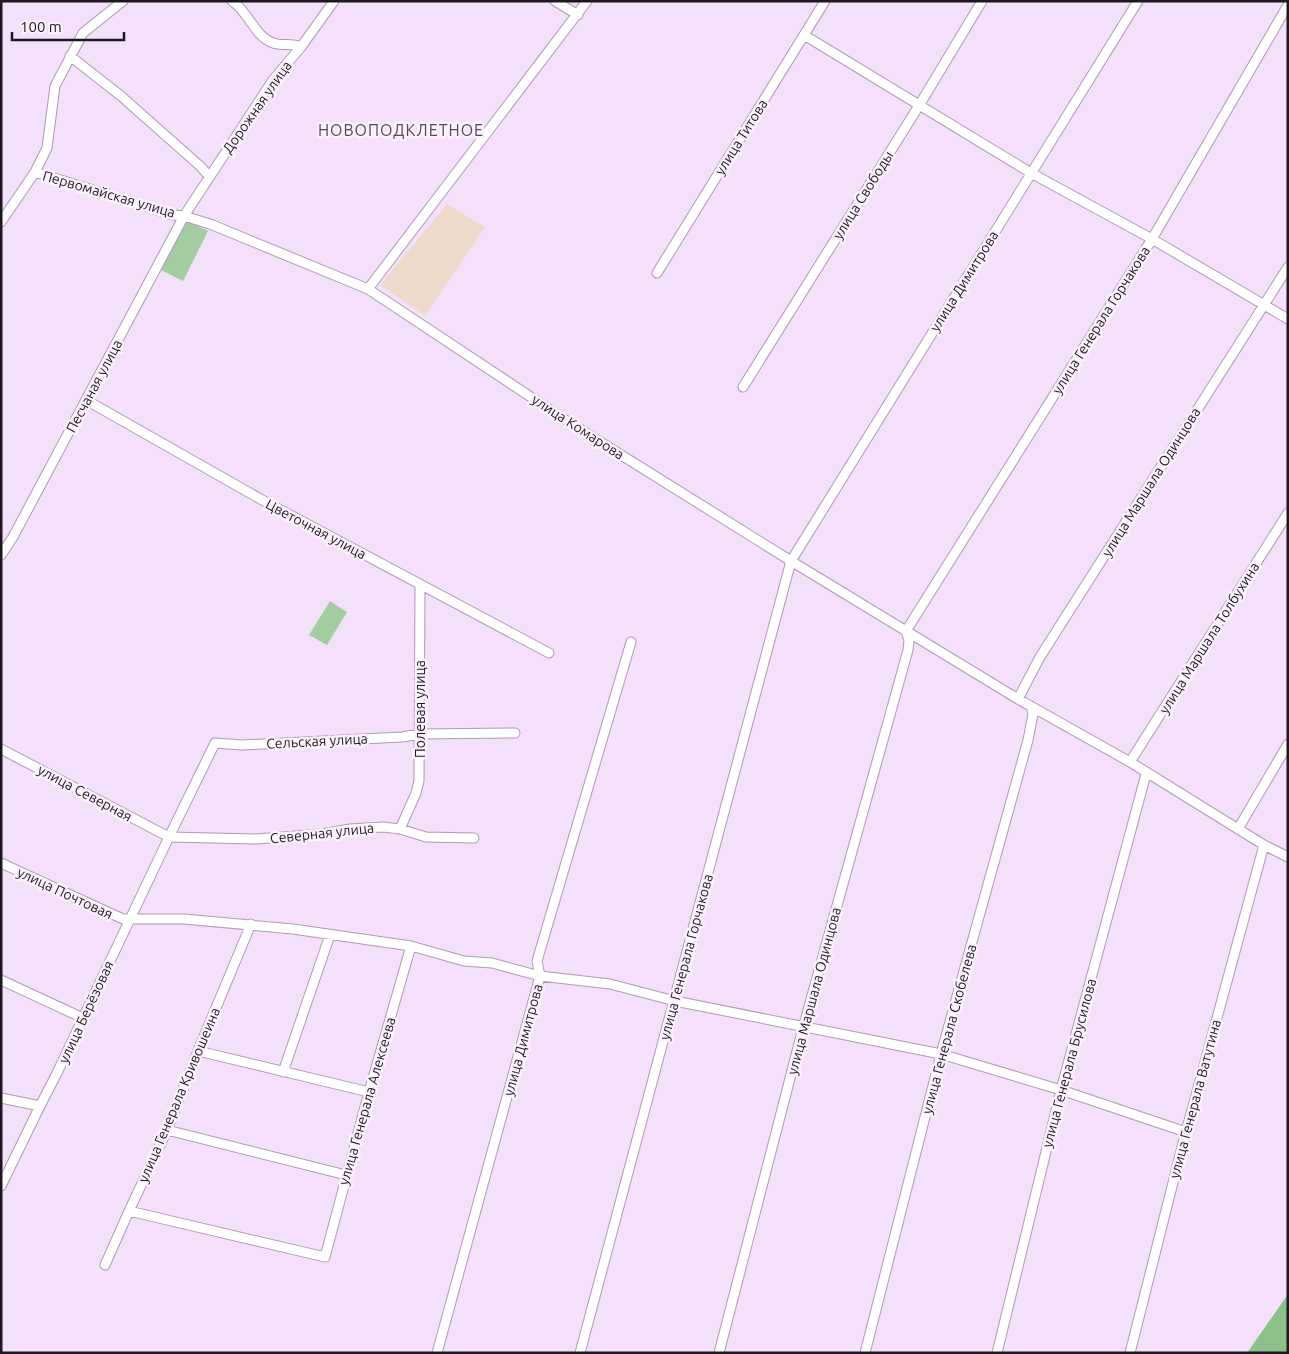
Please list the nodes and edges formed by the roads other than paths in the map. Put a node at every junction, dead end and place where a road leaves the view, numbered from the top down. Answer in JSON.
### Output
{"nodes":[{"id":1,"x":123,"y":1,"type":"edge"},
{"id":2,"x":232,"y":1,"type":"edge"},
{"id":3,"x":334,"y":1,"type":"edge"},
{"id":4,"x":555,"y":1,"type":"edge"},
{"id":5,"x":587,"y":1,"type":"edge"},
{"id":6,"x":825,"y":1,"type":"edge"},
{"id":7,"x":982,"y":1,"type":"edge"},
{"id":8,"x":1138,"y":1,"type":"edge"},
{"id":9,"x":1288,"y":5,"type":"edge"},
{"id":10,"x":578,"y":15,"type":"junction"},
{"id":11,"x":804,"y":35,"type":"junction"},
{"id":12,"x":301,"y":47,"type":"junction"},
{"id":13,"x":70,"y":56,"type":"junction"},
{"id":14,"x":920,"y":104,"type":"junction"},
{"id":15,"x":35,"y":172,"type":"junction"},
{"id":16,"x":1031,"y":173,"type":"junction"},
{"id":17,"x":209,"y":176,"type":"junction"},
{"id":18,"x":184,"y":216,"type":"junction"},
{"id":19,"x":1,"y":222,"type":"edge"},
{"id":20,"x":1152,"y":239,"type":"junction"},
{"id":21,"x":1288,"y":266,"type":"edge"},
{"id":22,"x":657,"y":273,"type":"dead end"},
{"id":23,"x":368,"y":289,"type":"junction"},
{"id":24,"x":1263,"y":306,"type":"junction"},
{"id":25,"x":1288,"y":319,"type":"edge"},
{"id":26,"x":743,"y":387,"type":"dead end"},
{"id":27,"x":86,"y":400,"type":"junction"},
{"id":28,"x":1288,"y":513,"type":"edge"},
{"id":29,"x":1,"y":555,"type":"edge"},
{"id":30,"x":791,"y":561,"type":"junction"},
{"id":31,"x":420,"y":585,"type":"junction"},
{"id":32,"x":906,"y":631,"type":"junction"},
{"id":33,"x":631,"y":642,"type":"dead end"},
{"id":34,"x":549,"y":653,"type":"dead end"},
{"id":35,"x":1018,"y":699,"type":"junction"},
{"id":36,"x":1031,"y":706,"type":"junction"},
{"id":37,"x":515,"y":733,"type":"dead end"},
{"id":38,"x":419,"y":734,"type":"junction"},
{"id":39,"x":215,"y":743,"type":"joint"},
{"id":40,"x":1288,"y":744,"type":"edge"},
{"id":41,"x":1,"y":749,"type":"edge"},
{"id":42,"x":1130,"y":762,"type":"junction"},
{"id":43,"x":1146,"y":774,"type":"junction"},
{"id":44,"x":400,"y":828,"type":"junction"},
{"id":45,"x":1238,"y":829,"type":"junction"},
{"id":46,"x":169,"y":837,"type":"junction"},
{"id":47,"x":474,"y":838,"type":"dead end"},
{"id":48,"x":1264,"y":845,"type":"junction"},
{"id":49,"x":1288,"y":858,"type":"edge"},
{"id":50,"x":1,"y":862,"type":"edge"},
{"id":51,"x":130,"y":920,"type":"junction"},
{"id":52,"x":251,"y":924,"type":"junction"},
{"id":53,"x":330,"y":935,"type":"junction"},
{"id":54,"x":411,"y":946,"type":"junction"},
{"id":55,"x":540,"y":976,"type":"junction"},
{"id":56,"x":1,"y":980,"type":"edge"},
{"id":57,"x":675,"y":1001,"type":"junction"},
{"id":58,"x":83,"y":1018,"type":"junction"},
{"id":59,"x":803,"y":1028,"type":"junction"},
{"id":60,"x":198,"y":1051,"type":"junction"},
{"id":61,"x":941,"y":1054,"type":"junction"},
{"id":62,"x":283,"y":1072,"type":"junction"},
{"id":63,"x":1061,"y":1090,"type":"junction"},
{"id":64,"x":369,"y":1092,"type":"junction"},
{"id":65,"x":1,"y":1098,"type":"edge"},
{"id":66,"x":40,"y":1106,"type":"junction"},
{"id":67,"x":167,"y":1130,"type":"junction"},
{"id":68,"x":1186,"y":1132,"type":"junction"},
{"id":69,"x":346,"y":1176,"type":"junction"},
{"id":70,"x":1,"y":1186,"type":"edge"},
{"id":71,"x":128,"y":1211,"type":"junction"},
{"id":72,"x":105,"y":1265,"type":"dead end"},
{"id":73,"x":437,"y":1353,"type":"edge"},
{"id":74,"x":580,"y":1353,"type":"edge"},
{"id":75,"x":718,"y":1353,"type":"edge"},
{"id":76,"x":864,"y":1353,"type":"edge"},
{"id":77,"x":997,"y":1353,"type":"edge"},
{"id":78,"x":1130,"y":1353,"type":"edge"}],
"edges":[{"from":1,"to":13,"type":"street"},
{"from":2,"to":12,"type":"street"},
{"from":3,"to":12,"type":"street","name":"Дорожная улица"},
{"from":4,"to":10,"type":"street"},
{"from":5,"to":10,"type":"street"},
{"from":6,"to":11,"type":"street","name":"улица Титова"},
{"from":7,"to":14,"type":"street","name":"улица Свободы"},
{"from":8,"to":16,"type":"street","name":"улица Димитрова"},
{"from":9,"to":20,"type":"street","name":"улица Генерала Горчакова"},
{"from":10,"to":23,"type":"street"},
{"from":11,"to":14,"type":"street"},
{"from":11,"to":22,"type":"street","name":"улица Титова"},
{"from":12,"to":17,"type":"street","name":"Дорожная улица"},
{"from":13,"to":15,"type":"street"},
{"from":13,"to":17,"type":"street"},
{"from":14,"to":16,"type":"street"},
{"from":14,"to":26,"type":"street","name":"улица Свободы"},
{"from":15,"to":18,"type":"street","name":"Первомайская улица"},
{"from":15,"to":19,"type":"street","name":"Первомайская улица"},
{"from":16,"to":20,"type":"street"},
{"from":16,"to":30,"type":"street","name":"улица Димитрова"},
{"from":17,"to":18,"type":"street","name":"Дорожная улица"},
{"from":18,"to":23,"type":"street","name":"улица Комарова"},
{"from":18,"to":27,"type":"street","name":"Песчаная улица"},
{"from":20,"to":24,"type":"street"},
{"from":20,"to":32,"type":"street","name":"улица Генерала Горчакова"},
{"from":21,"to":24,"type":"street","name":"улица Маршала Одинцова"},
{"from":23,"to":30,"type":"street","name":"улица Комарова"},
{"from":24,"to":25,"type":"street"},
{"from":24,"to":35,"type":"street","name":"улица Маршала Одинцова"},
{"from":27,"to":29,"type":"street","name":"Песчаная улица"},
{"from":27,"to":31,"type":"street","name":"Цветочная улица"},
{"from":28,"to":42,"type":"street","name":"улица Маршала Толбухина"},
{"from":30,"to":32,"type":"street","name":"улица Комарова"},
{"from":30,"to":57,"type":"street","name":"улица Генерала Горчакова"},
{"from":31,"to":34,"type":"street","name":"Цветочная улица"},
{"from":31,"to":38,"type":"street","name":"Полевая улица"},
{"from":32,"to":35,"type":"street","name":"улица Комарова"},
{"from":32,"to":59,"type":"street","name":"улица Маршала Одинцова"},
{"from":33,"to":55,"type":"street","name":"улица Димитрова"},
{"from":35,"to":36,"type":"street","name":"улица Комарова"},
{"from":36,"to":42,"type":"street","name":"улица Комарова"},
{"from":36,"to":61,"type":"street","name":"улица Генерала Скобелева"},
{"from":37,"to":38,"type":"street","name":"Сельская улица"},
{"from":38,"to":39,"type":"street","name":"Сельская улица"},
{"from":38,"to":44,"type":"street","name":"Полевая улица"},
{"from":39,"to":46,"type":"street","name":"улица Берёзовая"},
{"from":40,"to":45,"type":"street"},
{"from":41,"to":46,"type":"street","name":"улица Северная"},
{"from":42,"to":43,"type":"street","name":"улица Комарова"},
{"from":43,"to":45,"type":"street","name":"улица Комарова"},
{"from":43,"to":63,"type":"street","name":"улица Генерала Брусилова"},
{"from":44,"to":46,"type":"street","name":"Северная улица"},
{"from":44,"to":47,"type":"street","name":"Северная улица"},
{"from":45,"to":48,"type":"street","name":"улица Комарова"},
{"from":46,"to":51,"type":"street","name":"улица Берёзовая"},
{"from":48,"to":49,"type":"street","name":"улица Комарова"},
{"from":48,"to":68,"type":"street","name":"улица Генерала Ватутина"},
{"from":50,"to":51,"type":"street","name":"улица Почтовая"},
{"from":51,"to":52,"type":"street"},
{"from":51,"to":58,"type":"street","name":"улица Берёзовая"},
{"from":52,"to":53,"type":"street"},
{"from":52,"to":60,"type":"street","name":"улица Генерала Кривошеина"},
{"from":53,"to":54,"type":"street"},
{"from":53,"to":62,"type":"street"},
{"from":54,"to":55,"type":"street"},
{"from":54,"to":64,"type":"street","name":"улица Генерала Алексеева"},
{"from":55,"to":57,"type":"street"},
{"from":55,"to":73,"type":"street","name":"улица Димитрова"},
{"from":56,"to":58,"type":"street"},
{"from":57,"to":59,"type":"street"},
{"from":57,"to":74,"type":"street","name":"улица Генерала Горчакова"},
{"from":58,"to":66,"type":"street","name":"улица Берёзовая"},
{"from":59,"to":61,"type":"street"},
{"from":59,"to":75,"type":"street","name":"улица Маршала Одинцова"},
{"from":60,"to":62,"type":"street"},
{"from":60,"to":67,"type":"street","name":"улица Генерала Кривошеина"},
{"from":61,"to":63,"type":"street"},
{"from":61,"to":76,"type":"street","name":"улица Генерала Скобелева"},
{"from":62,"to":64,"type":"street"},
{"from":63,"to":68,"type":"street"},
{"from":63,"to":77,"type":"street","name":"улица Генерала Брусилова"},
{"from":64,"to":69,"type":"street","name":"улица Генерала Алексеева"},
{"from":65,"to":66,"type":"street"},
{"from":66,"to":70,"type":"street","name":"улица Берёзовая"},
{"from":67,"to":69,"type":"street"},
{"from":67,"to":71,"type":"street","name":"улица Генерала Кривошеина"},
{"from":68,"to":78,"type":"street","name":"улица Генерала Ватутина"},
{"from":69,"to":71,"type":"street","name":"улица Генерала Алексеева"},
{"from":71,"to":72,"type":"street","name":"улица Генерала Кривошеина"}]}
